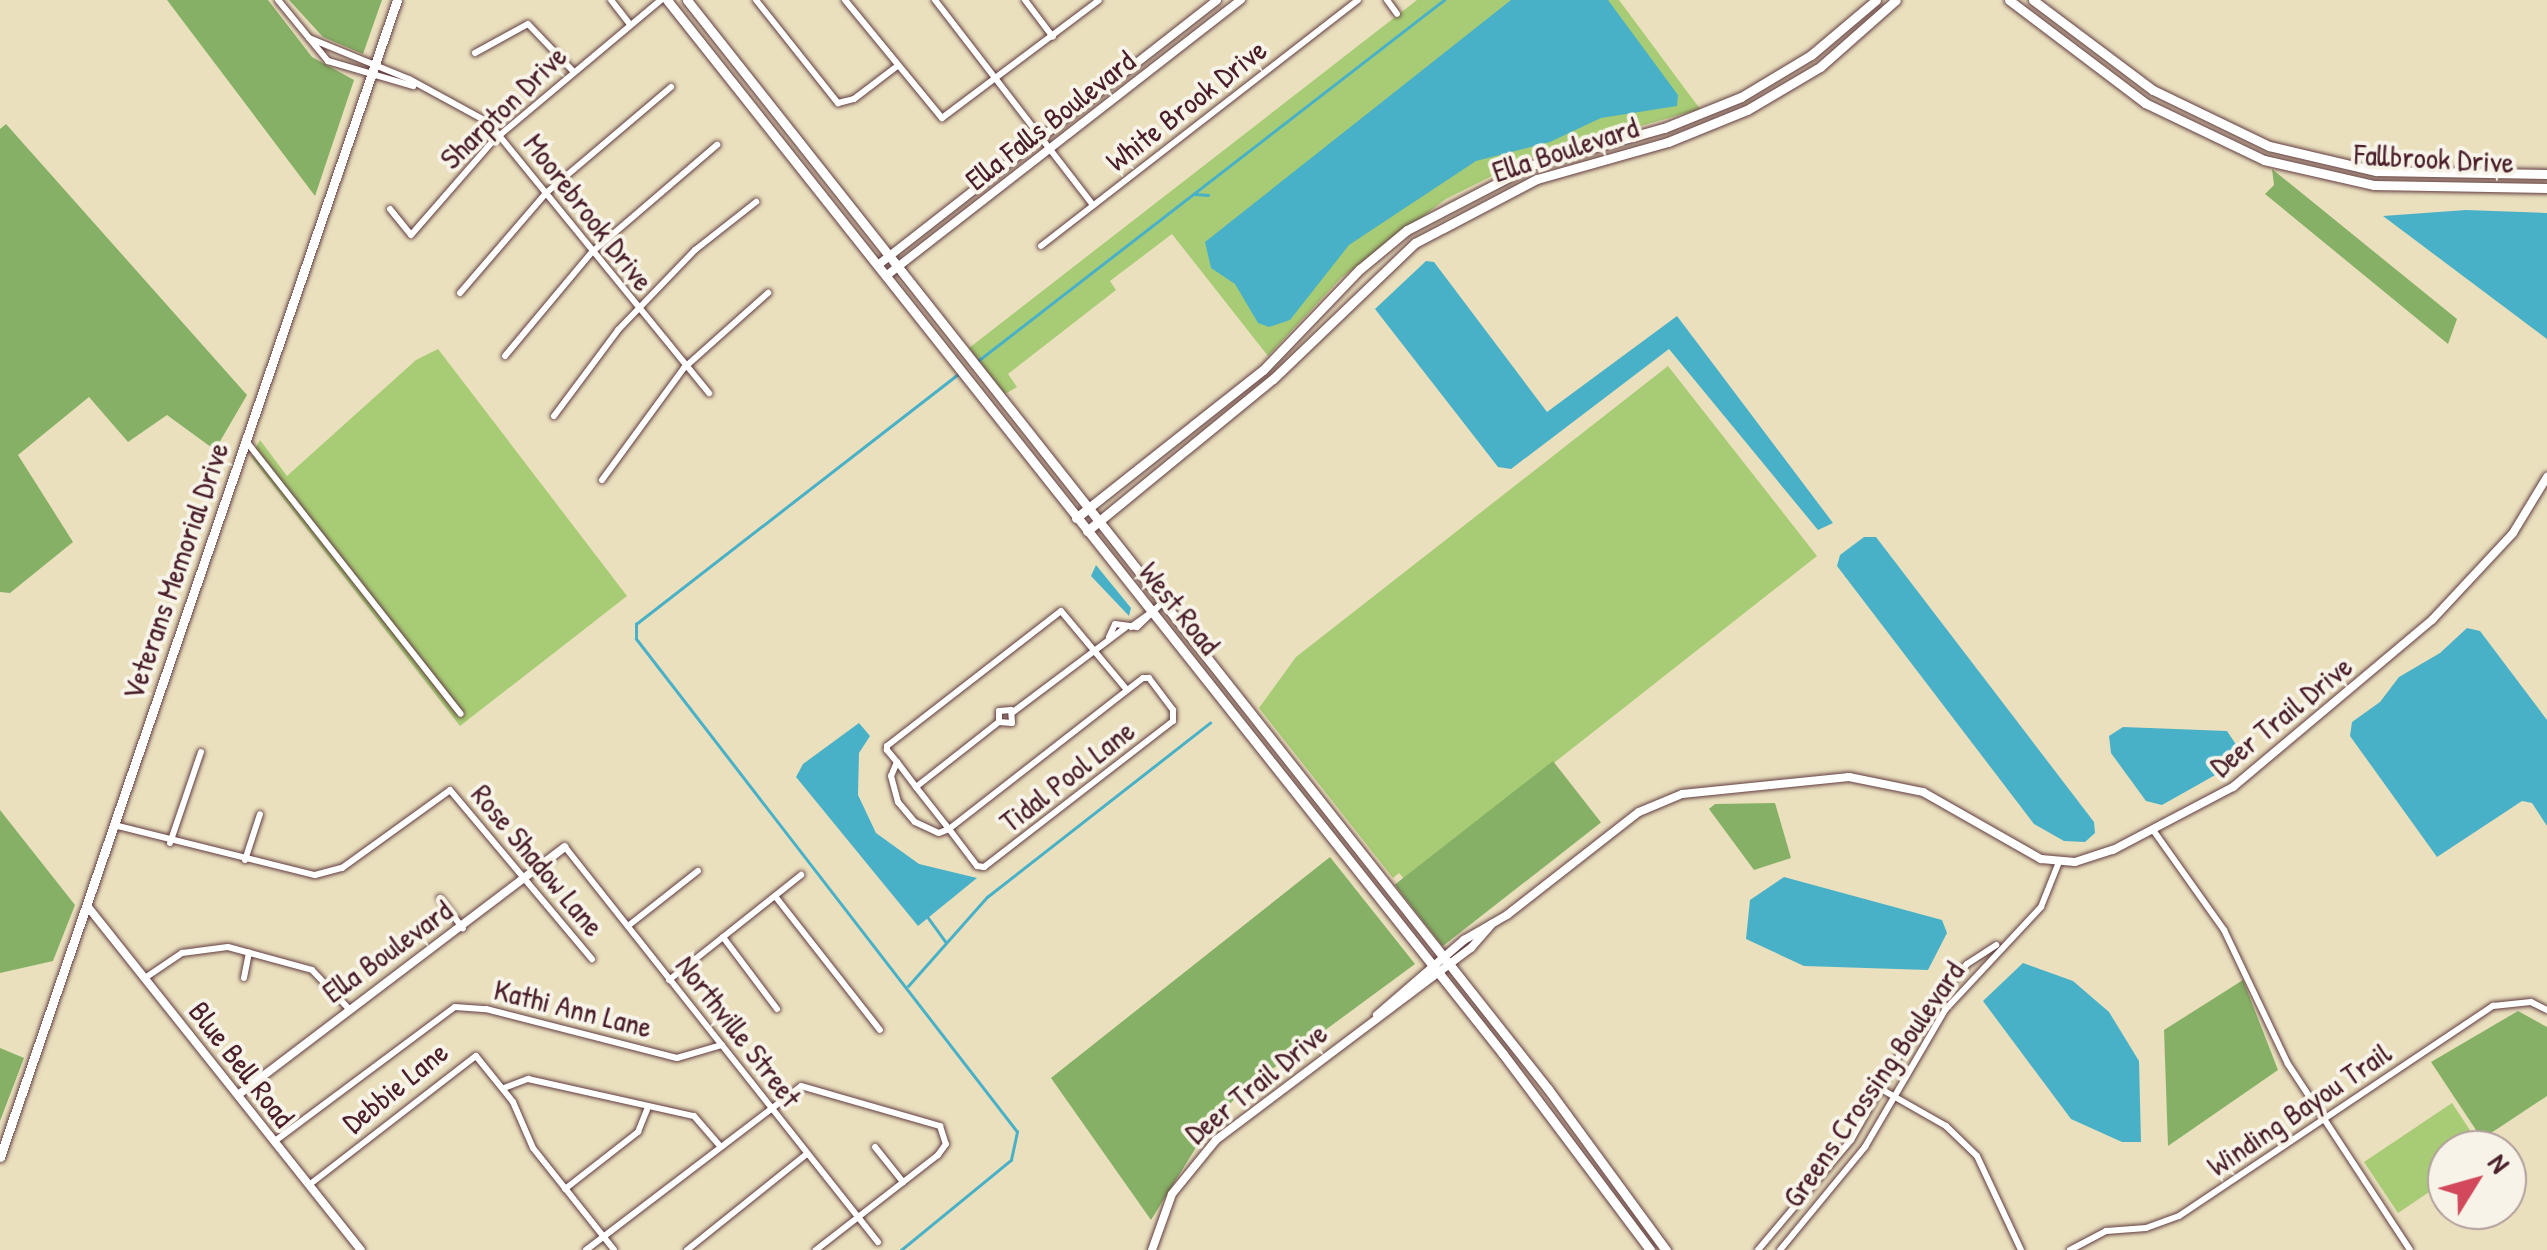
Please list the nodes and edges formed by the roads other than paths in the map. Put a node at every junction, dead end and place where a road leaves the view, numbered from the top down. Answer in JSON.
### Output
{"nodes":[{"id":1,"x":278,"y":0,"type":"edge"},
{"id":2,"x":397,"y":0,"type":"edge"},
{"id":3,"x":611,"y":0,"type":"edge"},
{"id":4,"x":664,"y":0,"type":"edge"},
{"id":5,"x":686,"y":0,"type":"edge"},
{"id":6,"x":756,"y":0,"type":"edge"},
{"id":7,"x":845,"y":0,"type":"edge"},
{"id":8,"x":935,"y":0,"type":"edge"},
{"id":9,"x":1025,"y":0,"type":"edge"},
{"id":10,"x":1099,"y":0,"type":"edge"},
{"id":11,"x":1217,"y":0,"type":"edge"},
{"id":12,"x":1241,"y":0,"type":"edge"},
{"id":13,"x":1358,"y":0,"type":"edge"},
{"id":14,"x":1387,"y":0,"type":"edge"},
{"id":15,"x":1876,"y":0,"type":"edge"},
{"id":16,"x":1896,"y":0,"type":"edge"},
{"id":17,"x":2009,"y":0,"type":"edge"},
{"id":18,"x":2033,"y":0,"type":"edge"},
{"id":19,"x":1397,"y":14,"type":"dead end"},
{"id":20,"x":630,"y":24,"type":"junction"},
{"id":21,"x":1053,"y":37,"type":"junction"},
{"id":22,"x":309,"y":38,"type":"junction"},
{"id":23,"x":1166,"y":40,"type":"junction"},
{"id":24,"x":1175,"y":52,"type":"junction"},
{"id":25,"x":475,"y":53,"type":"dead end"},
{"id":26,"x":1802,"y":61,"type":"junction"},
{"id":27,"x":896,"y":66,"type":"junction"},
{"id":28,"x":572,"y":70,"type":"junction"},
{"id":29,"x":372,"y":72,"type":"junction"},
{"id":30,"x":1811,"y":73,"type":"junction"},
{"id":31,"x":998,"y":81,"type":"junction"},
{"id":32,"x":671,"y":86,"type":"dead end"},
{"id":33,"x":758,"y":90,"type":"junction"},
{"id":34,"x":746,"y":100,"type":"junction"},
{"id":35,"x":1692,"y":118,"type":"junction"},
{"id":36,"x":1697,"y":132,"type":"junction"},
{"id":37,"x":500,"y":135,"type":"junction"},
{"id":38,"x":1042,"y":137,"type":"junction"},
{"id":39,"x":717,"y":145,"type":"dead end"},
{"id":40,"x":1051,"y":148,"type":"junction"},
{"id":41,"x":2345,"y":165,"type":"junction"},
{"id":42,"x":818,"y":167,"type":"junction"},
{"id":43,"x":2484,"y":172,"type":"junction"},
{"id":44,"x":2547,"y":174,"type":"edge"},
{"id":45,"x":807,"y":176,"type":"junction"},
{"id":46,"x":2342,"y":180,"type":"junction"},
{"id":47,"x":2485,"y":187,"type":"junction"},
{"id":48,"x":2547,"y":188,"type":"edge"},
{"id":49,"x":546,"y":193,"type":"junction"},
{"id":50,"x":756,"y":202,"type":"dead end"},
{"id":51,"x":1093,"y":205,"type":"junction"},
{"id":52,"x":390,"y":209,"type":"dead end"},
{"id":53,"x":1441,"y":209,"type":"junction"},
{"id":54,"x":1449,"y":222,"type":"junction"},
{"id":55,"x":1042,"y":246,"type":"dead end"},
{"id":56,"x":592,"y":252,"type":"junction"},
{"id":57,"x":889,"y":256,"type":"junction"},
{"id":58,"x":878,"y":266,"type":"junction"},
{"id":59,"x":898,"y":267,"type":"junction"},
{"id":60,"x":886,"y":276,"type":"junction"},
{"id":61,"x":460,"y":293,"type":"dead end"},
{"id":62,"x":768,"y":293,"type":"dead end"},
{"id":63,"x":638,"y":310,"type":"junction"},
{"id":64,"x":505,"y":356,"type":"dead end"},
{"id":65,"x":684,"y":368,"type":"junction"},
{"id":66,"x":1264,"y":368,"type":"junction"},
{"id":67,"x":1275,"y":377,"type":"junction"},
{"id":68,"x":710,"y":394,"type":"dead end"},
{"id":69,"x":554,"y":416,"type":"dead end"},
{"id":70,"x":1186,"y":433,"type":"junction"},
{"id":71,"x":246,"y":441,"type":"junction"},
{"id":72,"x":1195,"y":444,"type":"junction"},
{"id":73,"x":2547,"y":477,"type":"edge"},
{"id":74,"x":602,"y":480,"type":"dead end"},
{"id":75,"x":1088,"y":509,"type":"junction"},
{"id":76,"x":1076,"y":518,"type":"junction"},
{"id":77,"x":1098,"y":521,"type":"junction"},
{"id":78,"x":1086,"y":531,"type":"junction"},
{"id":79,"x":1163,"y":602,"type":"junction"},
{"id":80,"x":1150,"y":612,"type":"junction"},
{"id":81,"x":1094,"y":648,"type":"junction"},
{"id":82,"x":1220,"y":677,"type":"junction"},
{"id":83,"x":1210,"y":686,"type":"junction"},
{"id":84,"x":1127,"y":690,"type":"junction"},
{"id":85,"x":461,"y":714,"type":"dead end"},
{"id":86,"x":1273,"y":744,"type":"junction"},
{"id":87,"x":201,"y":752,"type":"dead end"},
{"id":88,"x":1262,"y":752,"type":"junction"},
{"id":89,"x":897,"y":762,"type":"junction"},
{"id":90,"x":916,"y":787,"type":"junction"},
{"id":91,"x":260,"y":814,"type":"dead end"},
{"id":92,"x":114,"y":825,"type":"junction"},
{"id":93,"x":948,"y":830,"type":"junction"},
{"id":94,"x":2153,"y":830,"type":"junction"},
{"id":95,"x":170,"y":843,"type":"junction"},
{"id":96,"x":565,"y":847,"type":"joint"},
{"id":97,"x":244,"y":860,"type":"junction"},
{"id":98,"x":2059,"y":862,"type":"junction"},
{"id":99,"x":698,"y":871,"type":"dead end"},
{"id":100,"x":801,"y":875,"type":"dead end"},
{"id":101,"x":527,"y":878,"type":"junction"},
{"id":102,"x":1386,"y":887,"type":"junction"},
{"id":103,"x":775,"y":896,"type":"junction"},
{"id":104,"x":1375,"y":897,"type":"junction"},
{"id":105,"x":440,"y":898,"type":"dead end"},
{"id":106,"x":88,"y":906,"type":"junction"},
{"id":107,"x":628,"y":926,"type":"junction"},
{"id":108,"x":463,"y":928,"type":"junction"},
{"id":109,"x":723,"y":938,"type":"junction"},
{"id":110,"x":2002,"y":942,"type":"junction"},
{"id":111,"x":249,"y":952,"type":"junction"},
{"id":112,"x":592,"y":959,"type":"dead end"},
{"id":113,"x":1445,"y":962,"type":"junction"},
{"id":114,"x":1434,"y":970,"type":"junction"},
{"id":115,"x":145,"y":978,"type":"junction"},
{"id":116,"x":244,"y":978,"type":"dead end"},
{"id":117,"x":669,"y":980,"type":"junction"},
{"id":118,"x":349,"y":1008,"type":"junction"},
{"id":119,"x":777,"y":1009,"type":"dead end"},
{"id":120,"x":2547,"y":1010,"type":"edge"},
{"id":121,"x":880,"y":1030,"type":"dead end"},
{"id":122,"x":722,"y":1046,"type":"junction"},
{"id":123,"x":1508,"y":1050,"type":"junction"},
{"id":124,"x":504,"y":1088,"type":"junction"},
{"id":125,"x":1880,"y":1089,"type":"junction"},
{"id":126,"x":238,"y":1095,"type":"junction"},
{"id":127,"x":1893,"y":1096,"type":"junction"},
{"id":128,"x":771,"y":1107,"type":"junction"},
{"id":129,"x":647,"y":1110,"type":"junction"},
{"id":130,"x":2322,"y":1120,"type":"junction"},
{"id":131,"x":1575,"y":1130,"type":"junction"},
{"id":132,"x":1565,"y":1136,"type":"junction"},
{"id":133,"x":1852,"y":1140,"type":"junction"},
{"id":134,"x":274,"y":1141,"type":"junction"},
{"id":135,"x":718,"y":1144,"type":"junction"},
{"id":136,"x":875,"y":1147,"type":"dead end"},
{"id":137,"x":1864,"y":1147,"type":"junction"},
{"id":138,"x":808,"y":1154,"type":"junction"},
{"id":139,"x":0,"y":1158,"type":"edge"},
{"id":140,"x":904,"y":1182,"type":"junction"},
{"id":141,"x":309,"y":1185,"type":"junction"},
{"id":142,"x":565,"y":1190,"type":"junction"},
{"id":143,"x":1636,"y":1212,"type":"junction"},
{"id":144,"x":858,"y":1218,"type":"junction"},
{"id":145,"x":1626,"y":1221,"type":"junction"},
{"id":146,"x":602,"y":1236,"type":"junction"},
{"id":147,"x":878,"y":1242,"type":"dead end"},
{"id":148,"x":361,"y":1250,"type":"edge"},
{"id":149,"x":586,"y":1250,"type":"edge"},
{"id":150,"x":614,"y":1250,"type":"edge"},
{"id":151,"x":687,"y":1250,"type":"edge"},
{"id":152,"x":816,"y":1250,"type":"edge"},
{"id":153,"x":1152,"y":1250,"type":"edge"},
{"id":154,"x":1650,"y":1250,"type":"edge"},
{"id":155,"x":1666,"y":1250,"type":"edge"},
{"id":156,"x":1758,"y":1250,"type":"edge"},
{"id":157,"x":1780,"y":1250,"type":"edge"},
{"id":158,"x":2021,"y":1250,"type":"edge"},
{"id":159,"x":2070,"y":1250,"type":"edge"},
{"id":160,"x":2410,"y":1250,"type":"edge"}],
"edges":[{"from":1,"to":22,"type":"street"},
{"from":2,"to":29,"type":"main road","name":"Veterans Memorial Drive"},
{"from":3,"to":20,"type":"street"},
{"from":4,"to":20,"type":"street","name":"Sharpton Drive"},
{"from":4,"to":34,"type":"main road","name":"West Road"},
{"from":5,"to":33,"type":"main road","name":"West Road"},
{"from":6,"to":27,"type":"street"},
{"from":7,"to":27,"type":"street"},
{"from":8,"to":31,"type":"street"},
{"from":9,"to":21,"type":"street"},
{"from":10,"to":21,"type":"street"},
{"from":11,"to":23,"type":"street","name":"Ella Falls Boulevard"},
{"from":12,"to":24,"type":"street","name":"Ella Falls Boulevard"},
{"from":13,"to":51,"type":"street","name":"White Brook Drive"},
{"from":14,"to":19,"type":"street"},
{"from":15,"to":26,"type":"main road","name":"Ella Boulevard"},
{"from":16,"to":30,"type":"main road","name":"Ella Boulevard"},
{"from":17,"to":46,"type":"main road","name":"Fallbrook Drive"},
{"from":18,"to":41,"type":"main road","name":"Fallbrook Drive"},
{"from":20,"to":28,"type":"street","name":"Sharpton Drive"},
{"from":21,"to":31,"type":"street"},
{"from":22,"to":29,"type":"street"},
{"from":22,"to":29,"type":"street"},
{"from":23,"to":24,"type":"street"},
{"from":23,"to":38,"type":"street","name":"Ella Falls Boulevard"},
{"from":24,"to":40,"type":"street","name":"Ella Falls Boulevard"},
{"from":25,"to":28,"type":"street"},
{"from":26,"to":30,"type":"main road"},
{"from":26,"to":35,"type":"main road","name":"Ella Boulevard"},
{"from":27,"to":31,"type":"street"},
{"from":28,"to":37,"type":"street","name":"Sharpton Drive"},
{"from":29,"to":37,"type":"street","name":"Moorebrook Drive"},
{"from":29,"to":71,"type":"main road","name":"Veterans Memorial Drive"},
{"from":30,"to":36,"type":"main road","name":"Ella Boulevard"},
{"from":31,"to":38,"type":"street"},
{"from":32,"to":49,"type":"street"},
{"from":33,"to":34,"type":"main road"},
{"from":33,"to":42,"type":"main road","name":"West Road"},
{"from":34,"to":45,"type":"main road","name":"West Road"},
{"from":35,"to":36,"type":"main road"},
{"from":35,"to":53,"type":"main road","name":"Ella Boulevard"},
{"from":36,"to":54,"type":"main road","name":"Ella Boulevard"},
{"from":37,"to":49,"type":"street","name":"Moorebrook Drive"},
{"from":37,"to":52,"type":"street","name":"Sharpton Drive"},
{"from":38,"to":40,"type":"street"},
{"from":38,"to":57,"type":"street","name":"Ella Falls Boulevard"},
{"from":39,"to":56,"type":"street"},
{"from":40,"to":51,"type":"street"},
{"from":40,"to":59,"type":"street","name":"Ella Falls Boulevard"},
{"from":41,"to":43,"type":"main road","name":"Fallbrook Drive"},
{"from":41,"to":46,"type":"main road"},
{"from":42,"to":45,"type":"main road"},
{"from":42,"to":57,"type":"main road","name":"West Road"},
{"from":43,"to":44,"type":"main road","name":"Fallbrook Drive"},
{"from":43,"to":47,"type":"main road"},
{"from":45,"to":58,"type":"main road","name":"West Road"},
{"from":46,"to":47,"type":"main road","name":"Fallbrook Drive"},
{"from":47,"to":48,"type":"main road","name":"Fallbrook Drive"},
{"from":49,"to":56,"type":"street","name":"Moorebrook Drive"},
{"from":49,"to":61,"type":"street"},
{"from":50,"to":63,"type":"street"},
{"from":51,"to":55,"type":"street","name":"White Brook Drive"},
{"from":53,"to":54,"type":"main road"},
{"from":53,"to":66,"type":"main road","name":"Ella Boulevard"},
{"from":54,"to":67,"type":"main road","name":"Ella Boulevard"},
{"from":56,"to":63,"type":"street","name":"Moorebrook Drive"},
{"from":56,"to":64,"type":"street"},
{"from":57,"to":58,"type":"street","name":"Ella Falls Boulevard"},
{"from":57,"to":59,"type":"main road","name":"West Road"},
{"from":58,"to":60,"type":"main road","name":"West Road"},
{"from":59,"to":60,"type":"street","name":"Ella Falls Boulevard"},
{"from":59,"to":75,"type":"main road","name":"West Road"},
{"from":60,"to":76,"type":"main road","name":"West Road"},
{"from":62,"to":65,"type":"street"},
{"from":63,"to":65,"type":"street","name":"Moorebrook Drive"},
{"from":63,"to":69,"type":"street"},
{"from":65,"to":68,"type":"street","name":"Moorebrook Drive"},
{"from":65,"to":74,"type":"street"},
{"from":66,"to":67,"type":"main road"},
{"from":66,"to":70,"type":"main road","name":"Ella Boulevard"},
{"from":67,"to":72,"type":"main road","name":"Ella Boulevard"},
{"from":70,"to":72,"type":"main road"},
{"from":70,"to":75,"type":"main road","name":"Ella Boulevard"},
{"from":71,"to":85,"type":"street"},
{"from":71,"to":92,"type":"main road","name":"Veterans Memorial Drive"},
{"from":72,"to":77,"type":"main road","name":"Ella Boulevard"},
{"from":73,"to":94,"type":"street","name":"Deer Trail Drive"},
{"from":75,"to":76,"type":"main road","name":"Ella Boulevard"},
{"from":75,"to":77,"type":"main road","name":"West Road"},
{"from":76,"to":78,"type":"main road","name":"West Road"},
{"from":77,"to":78,"type":"main road","name":"Ella Boulevard"},
{"from":77,"to":79,"type":"main road","name":"West Road"},
{"from":78,"to":80,"type":"main road","name":"West Road"},
{"from":79,"to":80,"type":"street"},
{"from":79,"to":82,"type":"main road","name":"West Road"},
{"from":80,"to":81,"type":"street"},
{"from":80,"to":83,"type":"main road","name":"West Road"},
{"from":81,"to":84,"type":"street"},
{"from":81,"to":89,"type":"street"},
{"from":81,"to":90,"type":"street"},
{"from":82,"to":83,"type":"main road"},
{"from":82,"to":86,"type":"main road","name":"West Road"},
{"from":83,"to":88,"type":"main road","name":"West Road"},
{"from":84,"to":93,"type":"street"},
{"from":84,"to":93,"type":"street","name":"Tidal Pool Lane"},
{"from":86,"to":88,"type":"main road"},
{"from":86,"to":102,"type":"main road","name":"West Road"},
{"from":87,"to":95,"type":"street"},
{"from":88,"to":104,"type":"main road","name":"West Road"},
{"from":89,"to":90,"type":"street"},
{"from":89,"to":93,"type":"street"},
{"from":90,"to":93,"type":"street"},
{"from":91,"to":97,"type":"street"},
{"from":92,"to":95,"type":"street"},
{"from":92,"to":106,"type":"main road","name":"Veterans Memorial Drive"},
{"from":94,"to":98,"type":"street","name":"Deer Trail Drive"},
{"from":94,"to":130,"type":"street"},
{"from":95,"to":97,"type":"street"},
{"from":96,"to":101,"type":"street","name":"Ella Boulevard"},
{"from":96,"to":107,"type":"street","name":"Northville Street"},
{"from":97,"to":101,"type":"street","name":"Rose Shadow Lane"},
{"from":98,"to":110,"type":"street","name":"Greens Crossing Boulevard"},
{"from":98,"to":113,"type":"street","name":"Deer Trail Drive"},
{"from":99,"to":107,"type":"street"},
{"from":100,"to":103,"type":"street","name":"Kathi Ann Lane"},
{"from":101,"to":108,"type":"street","name":"Ella Boulevard"},
{"from":101,"to":112,"type":"street","name":"Rose Shadow Lane"},
{"from":102,"to":104,"type":"main road"},
{"from":102,"to":113,"type":"main road","name":"West Road"},
{"from":103,"to":109,"type":"street","name":"Kathi Ann Lane"},
{"from":103,"to":121,"type":"street"},
{"from":104,"to":114,"type":"main road","name":"West Road"},
{"from":105,"to":108,"type":"street"},
{"from":106,"to":115,"type":"street","name":"Blue Bell Road"},
{"from":106,"to":139,"type":"main road","name":"Veterans Memorial Drive"},
{"from":107,"to":117,"type":"street","name":"Northville Street"},
{"from":108,"to":118,"type":"street","name":"Ella Boulevard"},
{"from":109,"to":117,"type":"street","name":"Kathi Ann Lane"},
{"from":109,"to":119,"type":"street"},
{"from":110,"to":125,"type":"street","name":"Greens Crossing Boulevard"},
{"from":110,"to":127,"type":"street","name":"Greens Crossing Boulevard"},
{"from":111,"to":115,"type":"street"},
{"from":111,"to":116,"type":"street"},
{"from":111,"to":118,"type":"street"},
{"from":113,"to":114,"type":"street","name":"Deer Trail Drive"},
{"from":113,"to":123,"type":"main road","name":"West Road"},
{"from":114,"to":123,"type":"main road","name":"West Road"},
{"from":114,"to":153,"type":"street","name":"Deer Trail Drive"},
{"from":115,"to":126,"type":"street","name":"Blue Bell Road"},
{"from":117,"to":122,"type":"street","name":"Northville Street"},
{"from":118,"to":126,"type":"street","name":"Ella Boulevard"},
{"from":120,"to":130,"type":"street","name":"Winding Bayou Trail"},
{"from":122,"to":128,"type":"street","name":"Northville Street"},
{"from":122,"to":134,"type":"street","name":"Kathi Ann Lane"},
{"from":123,"to":131,"type":"main road","name":"West Road"},
{"from":123,"to":132,"type":"main road","name":"West Road"},
{"from":124,"to":129,"type":"street"},
{"from":124,"to":141,"type":"street","name":"Debbie Lane"},
{"from":124,"to":142,"type":"street"},
{"from":125,"to":127,"type":"street"},
{"from":125,"to":133,"type":"street","name":"Greens Crossing Boulevard"},
{"from":126,"to":134,"type":"street","name":"Blue Bell Road"},
{"from":127,"to":137,"type":"street","name":"Greens Crossing Boulevard"},
{"from":127,"to":158,"type":"street"},
{"from":128,"to":135,"type":"street"},
{"from":128,"to":138,"type":"street","name":"Northville Street"},
{"from":128,"to":140,"type":"street"},
{"from":129,"to":135,"type":"street"},
{"from":129,"to":142,"type":"street"},
{"from":130,"to":159,"type":"street","name":"Winding Bayou Trail"},
{"from":130,"to":160,"type":"street"},
{"from":131,"to":132,"type":"main road"},
{"from":131,"to":143,"type":"main road","name":"West Road"},
{"from":132,"to":145,"type":"main road","name":"West Road"},
{"from":133,"to":137,"type":"street"},
{"from":133,"to":156,"type":"street","name":"Greens Crossing Boulevard"},
{"from":134,"to":141,"type":"street","name":"Blue Bell Road"},
{"from":135,"to":146,"type":"street"},
{"from":136,"to":140,"type":"street"},
{"from":137,"to":157,"type":"street","name":"Greens Crossing Boulevard"},
{"from":138,"to":144,"type":"street","name":"Northville Street"},
{"from":138,"to":151,"type":"street"},
{"from":140,"to":144,"type":"street"},
{"from":141,"to":148,"type":"street","name":"Blue Bell Road"},
{"from":142,"to":146,"type":"street"},
{"from":143,"to":145,"type":"main road"},
{"from":143,"to":155,"type":"main road","name":"West Road"},
{"from":144,"to":147,"type":"street","name":"Northville Street"},
{"from":144,"to":152,"type":"street"},
{"from":145,"to":154,"type":"main road","name":"West Road"},
{"from":146,"to":149,"type":"street"},
{"from":146,"to":150,"type":"street"}]}
